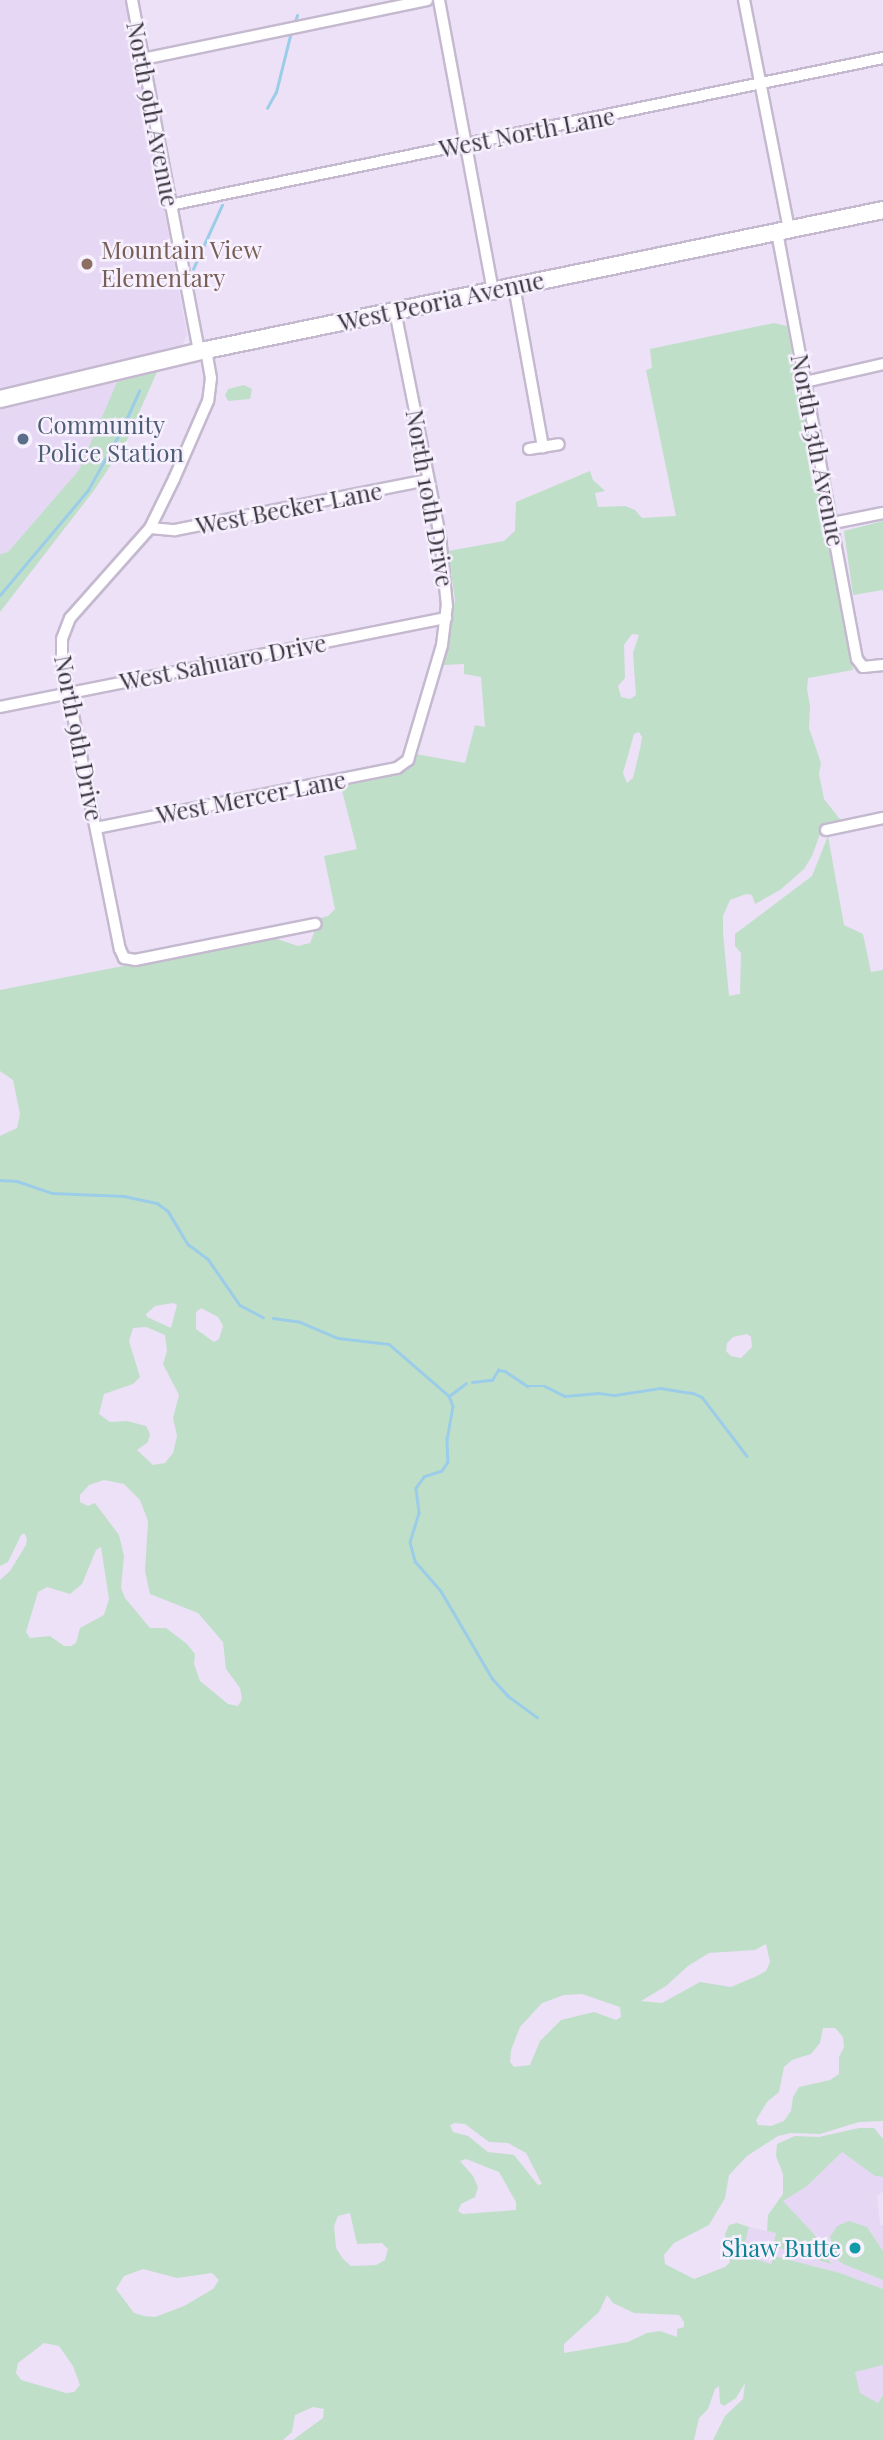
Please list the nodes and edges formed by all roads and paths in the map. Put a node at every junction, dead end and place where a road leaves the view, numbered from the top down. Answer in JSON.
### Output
{"nodes":[{"id":1,"x":132,"y":0,"type":"edge"},
{"id":2,"x":427,"y":0,"type":"edge"},
{"id":3,"x":439,"y":0,"type":"edge"},
{"id":4,"x":744,"y":0,"type":"edge"},
{"id":5,"x":883,"y":58,"type":"edge"},
{"id":6,"x":143,"y":59,"type":"junction"},
{"id":7,"x":761,"y":84,"type":"junction"},
{"id":8,"x":466,"y":145,"type":"junction"},
{"id":9,"x":170,"y":205,"type":"junction"},
{"id":10,"x":883,"y":210,"type":"edge"},
{"id":11,"x":783,"y":231,"type":"junction"},
{"id":12,"x":514,"y":286,"type":"junction"},
{"id":13,"x":493,"y":290,"type":"junction"},
{"id":14,"x":395,"y":311,"type":"junction"},
{"id":15,"x":202,"y":351,"type":"junction"},
{"id":16,"x":883,"y":364,"type":"edge"},
{"id":17,"x":805,"y":382,"type":"junction"},
{"id":18,"x":0,"y":400,"type":"edge"},
{"id":19,"x":559,"y":444,"type":"dead end"},
{"id":20,"x":543,"y":447,"type":"junction"},
{"id":21,"x":529,"y":449,"type":"dead end"},
{"id":22,"x":428,"y":480,"type":"junction"},
{"id":23,"x":883,"y":513,"type":"edge"},
{"id":24,"x":833,"y":523,"type":"junction"},
{"id":25,"x":150,"y":528,"type":"junction"},
{"id":26,"x":446,"y":618,"type":"junction"},
{"id":27,"x":883,"y":665,"type":"edge"},
{"id":28,"x":70,"y":693,"type":"junction"},
{"id":29,"x":0,"y":707,"type":"edge"},
{"id":30,"x":405,"y":765,"type":"joint"},
{"id":31,"x":883,"y":818,"type":"edge"},
{"id":32,"x":96,"y":828,"type":"junction"},
{"id":33,"x":826,"y":830,"type":"dead end"},
{"id":34,"x":315,"y":924,"type":"dead end"}],
"edges":[{"from":1,"to":6,"type":"street","name":"North 9th Avenue"},
{"from":2,"to":6,"type":"street"},
{"from":3,"to":8,"type":"street"},
{"from":4,"to":7,"type":"street","name":"North 13th Avenue"},
{"from":5,"to":7,"type":"street","name":"West North Lane"},
{"from":6,"to":9,"type":"street","name":"North 9th Avenue"},
{"from":7,"to":8,"type":"street","name":"West North Lane"},
{"from":7,"to":11,"type":"street","name":"North 13th Avenue"},
{"from":8,"to":9,"type":"street","name":"West North Lane"},
{"from":8,"to":13,"type":"street"},
{"from":9,"to":15,"type":"street","name":"North 9th Avenue"},
{"from":10,"to":11,"type":"main road","name":"West Peoria Avenue"},
{"from":11,"to":12,"type":"main road","name":"West Peoria Avenue"},
{"from":11,"to":17,"type":"street","name":"North 13th Avenue"},
{"from":12,"to":13,"type":"main road","name":"West Peoria Avenue"},
{"from":12,"to":20,"type":"street"},
{"from":13,"to":14,"type":"main road","name":"West Peoria Avenue"},
{"from":14,"to":15,"type":"main road","name":"West Peoria Avenue"},
{"from":14,"to":22,"type":"street","name":"North 10th Drive"},
{"from":15,"to":18,"type":"main road","name":"West Peoria Avenue"},
{"from":15,"to":25,"type":"street","name":"North 9th Drive"},
{"from":16,"to":17,"type":"street"},
{"from":17,"to":24,"type":"street","name":"North 13th Avenue"},
{"from":19,"to":20,"type":"street"},
{"from":20,"to":21,"type":"street"},
{"from":22,"to":25,"type":"street","name":"West Becker Lane"},
{"from":22,"to":26,"type":"street","name":"North 10th Drive"},
{"from":23,"to":24,"type":"street"},
{"from":24,"to":27,"type":"street","name":"North 13th Avenue"},
{"from":25,"to":28,"type":"street","name":"North 9th Drive"},
{"from":26,"to":28,"type":"street","name":"West Sahuaro Drive"},
{"from":26,"to":30,"type":"street","name":"North 10th Drive"},
{"from":28,"to":29,"type":"street","name":"West Sahuaro Drive"},
{"from":28,"to":32,"type":"street","name":"North 9th Drive"},
{"from":30,"to":32,"type":"street","name":"West Mercer Lane"},
{"from":31,"to":33,"type":"street"},
{"from":32,"to":34,"type":"street","name":"North 9th Drive"}]}
